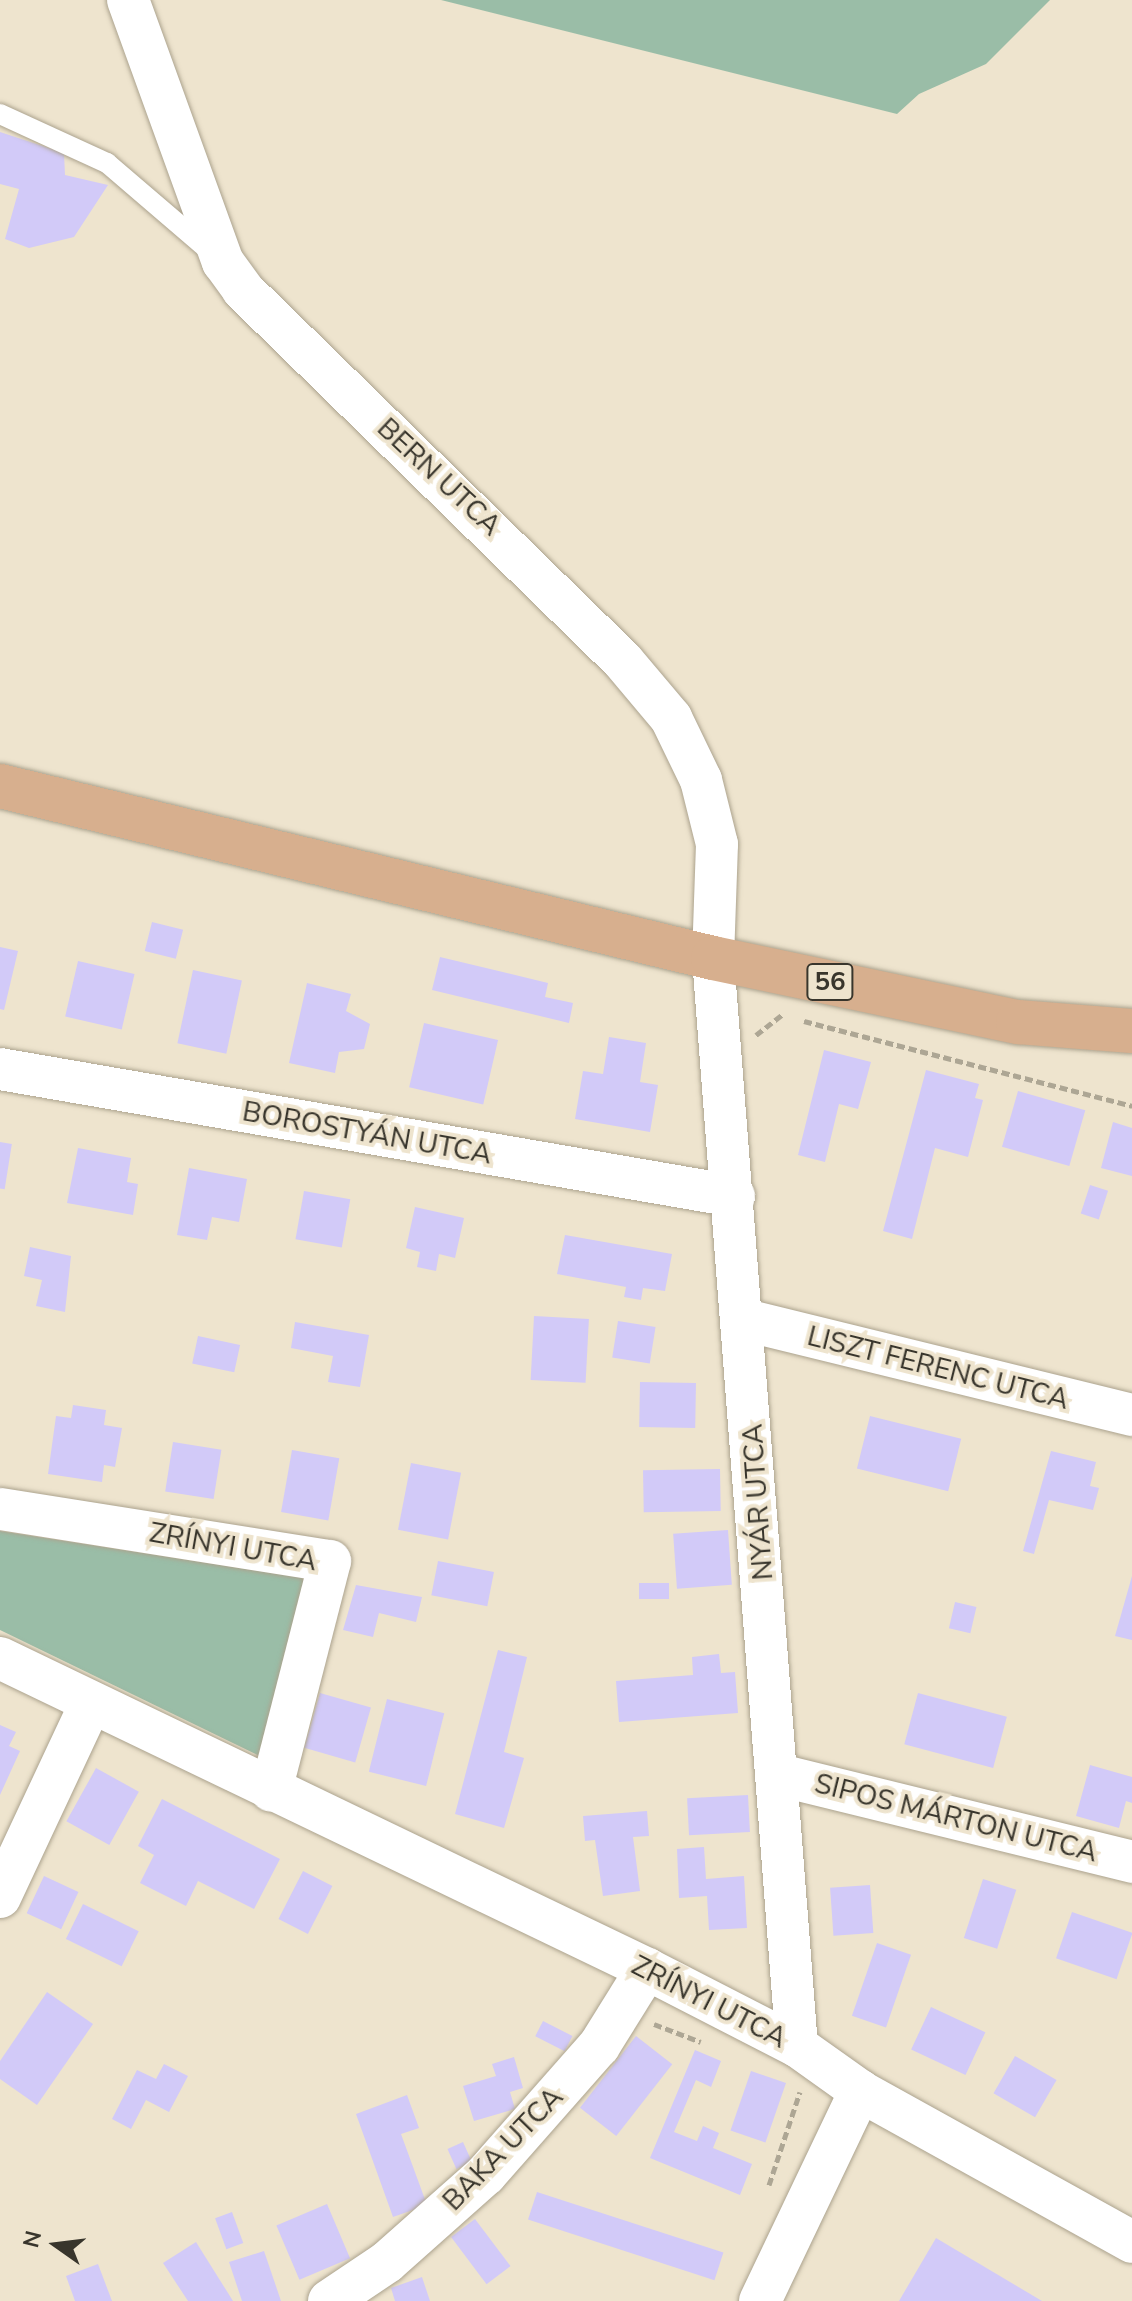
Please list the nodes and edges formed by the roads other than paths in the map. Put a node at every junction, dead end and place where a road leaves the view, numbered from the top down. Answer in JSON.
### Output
{"nodes":[{"id":1,"x":128,"y":0,"type":"edge"},
{"id":2,"x":0,"y":114,"type":"edge"},
{"id":3,"x":223,"y":262,"type":"junction"},
{"id":4,"x":0,"y":786,"type":"edge"},
{"id":5,"x":713,"y":958,"type":"junction"},
{"id":6,"x":1132,"y":1031,"type":"edge"},
{"id":7,"x":0,"y":1069,"type":"edge"},
{"id":8,"x":734,"y":1196,"type":"junction"},
{"id":9,"x":745,"y":1320,"type":"junction"},
{"id":10,"x":1132,"y":1415,"type":"edge"},
{"id":11,"x":0,"y":1509,"type":"edge"},
{"id":12,"x":0,"y":1658,"type":"edge"},
{"id":13,"x":91,"y":1703,"type":"junction"},
{"id":14,"x":779,"y":1775,"type":"junction"},
{"id":15,"x":271,"y":1791,"type":"junction"},
{"id":16,"x":1132,"y":1862,"type":"edge"},
{"id":17,"x":0,"y":1897,"type":"edge"},
{"id":18,"x":647,"y":1969,"type":"junction"},
{"id":19,"x":794,"y":2063,"type":"junction"},
{"id":20,"x":860,"y":2091,"type":"junction"},
{"id":21,"x":1132,"y":2242,"type":"edge"},
{"id":22,"x":329,"y":2301,"type":"edge"},
{"id":23,"x":760,"y":2301,"type":"edge"}],
"edges":[{"from":1,"to":3,"type":"street","name":"BERN UTCA"},
{"from":2,"to":3,"type":"lane"},
{"from":3,"to":5,"type":"street","name":"BERN UTCA"},
{"from":4,"to":5,"type":"main road","number":"56"},
{"from":5,"to":6,"type":"main road","number":"56"},
{"from":5,"to":8,"type":"street","name":"NYÁR UTCA"},
{"from":7,"to":8,"type":"street","name":"BOROSTYÁN UTCA"},
{"from":8,"to":9,"type":"street","name":"NYÁR UTCA"},
{"from":9,"to":10,"type":"street","name":"LISZT FERENC UTCA"},
{"from":9,"to":14,"type":"street","name":"NYÁR UTCA"},
{"from":11,"to":15,"type":"street","name":"ZRÍNYI UTCA"},
{"from":12,"to":13,"type":"street","name":"ZRÍNYI UTCA"},
{"from":13,"to":15,"type":"street","name":"ZRÍNYI UTCA"},
{"from":13,"to":17,"type":"street"},
{"from":14,"to":16,"type":"street","name":"SIPOS MÁRTON UTCA"},
{"from":14,"to":19,"type":"street","name":"NYÁR UTCA"},
{"from":15,"to":18,"type":"street","name":"ZRÍNYI UTCA"},
{"from":18,"to":19,"type":"street","name":"ZRÍNYI UTCA"},
{"from":18,"to":22,"type":"street","name":"BAKA UTCA"},
{"from":19,"to":20,"type":"street","name":"ZRÍNYI UTCA"},
{"from":20,"to":21,"type":"street","name":"ZRÍNYI UTCA"},
{"from":20,"to":23,"type":"street"}]}
